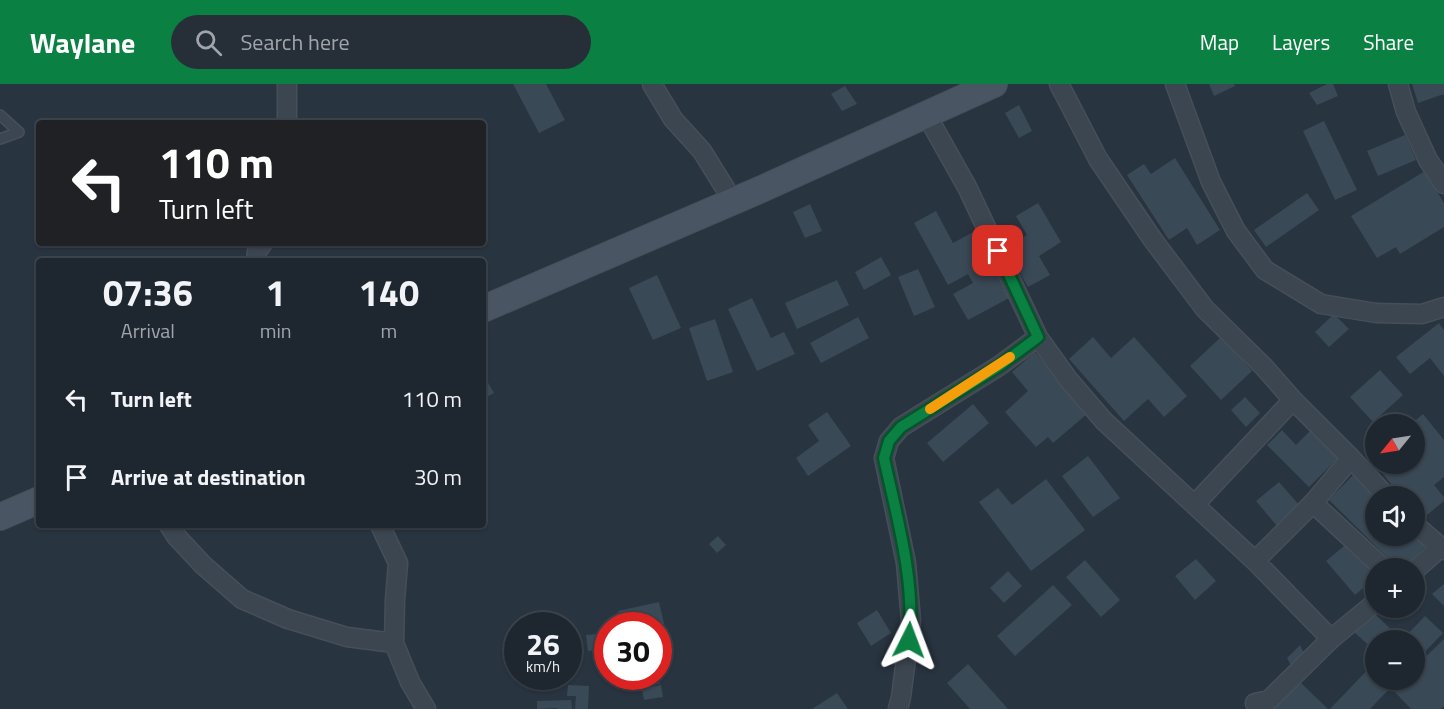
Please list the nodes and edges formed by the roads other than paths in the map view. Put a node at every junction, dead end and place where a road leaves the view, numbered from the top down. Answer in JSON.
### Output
{"nodes":[{"id":1,"x":287,"y":84,"type":"edge"},
{"id":2,"x":652,"y":84,"type":"edge"},
{"id":3,"x":994,"y":84,"type":"edge"},
{"id":4,"x":1059,"y":84,"type":"edge"},
{"id":5,"x":1175,"y":84,"type":"edge"},
{"id":6,"x":1398,"y":84,"type":"edge"},
{"id":7,"x":926,"y":114,"type":"junction"},
{"id":8,"x":0,"y":116,"type":"edge"},
{"id":9,"x":287,"y":120,"type":"edge"},
{"id":10,"x":0,"y":139,"type":"edge"},
{"id":11,"x":1444,"y":184,"type":"edge"},
{"id":12,"x":734,"y":201,"type":"junction"},
{"id":13,"x":1444,"y":307,"type":"edge"},
{"id":14,"x":486,"y":308,"type":"edge"},
{"id":15,"x":1038,"y":337,"type":"junction"},
{"id":16,"x":1293,"y":400,"type":"junction"},
{"id":17,"x":1351,"y":458,"type":"junction"},
{"id":18,"x":1377,"y":486,"type":"edge"},
{"id":19,"x":36,"y":501,"type":"edge"},
{"id":20,"x":1313,"y":503,"type":"junction"},
{"id":21,"x":1195,"y":504,"type":"junction"},
{"id":22,"x":0,"y":517,"type":"edge"},
{"id":23,"x":171,"y":528,"type":"edge"},
{"id":24,"x":381,"y":528,"type":"edge"},
{"id":25,"x":1425,"y":534,"type":"edge"},
{"id":26,"x":1442,"y":549,"type":"edge"},
{"id":27,"x":1372,"y":558,"type":"edge"},
{"id":28,"x":1256,"y":561,"type":"junction"},
{"id":29,"x":1425,"y":562,"type":"edge"},
{"id":30,"x":1365,"y":611,"type":"edge"},
{"id":31,"x":1331,"y":639,"type":"junction"},
{"id":32,"x":394,"y":643,"type":"junction"},
{"id":33,"x":1255,"y":703,"type":"dead end"},
{"id":34,"x":426,"y":709,"type":"edge"},
{"id":35,"x":898,"y":709,"type":"edge"}],
"edges":[{"from":1,"to":9,"type":"street"},
{"from":2,"to":12,"type":"street"},
{"from":3,"to":7,"type":"street"},
{"from":4,"to":16,"type":"street"},
{"from":5,"to":13,"type":"street"},
{"from":6,"to":11,"type":"street"},
{"from":7,"to":12,"type":"street"},
{"from":7,"to":15,"type":"street"},
{"from":8,"to":10,"type":"lane"},
{"from":12,"to":14,"type":"street"},
{"from":15,"to":21,"type":"street"},
{"from":15,"to":35,"type":"street"},
{"from":16,"to":17,"type":"street"},
{"from":16,"to":21,"type":"street"},
{"from":17,"to":18,"type":"street"},
{"from":17,"to":20,"type":"street"},
{"from":19,"to":22,"type":"street"},
{"from":20,"to":27,"type":"street"},
{"from":20,"to":28,"type":"street"},
{"from":21,"to":28,"type":"street"},
{"from":23,"to":32,"type":"street"},
{"from":24,"to":32,"type":"street"},
{"from":25,"to":26,"type":"street"},
{"from":26,"to":29,"type":"street"},
{"from":28,"to":31,"type":"street"},
{"from":30,"to":31,"type":"street"},
{"from":31,"to":33,"type":"street"},
{"from":32,"to":34,"type":"street"}]}
